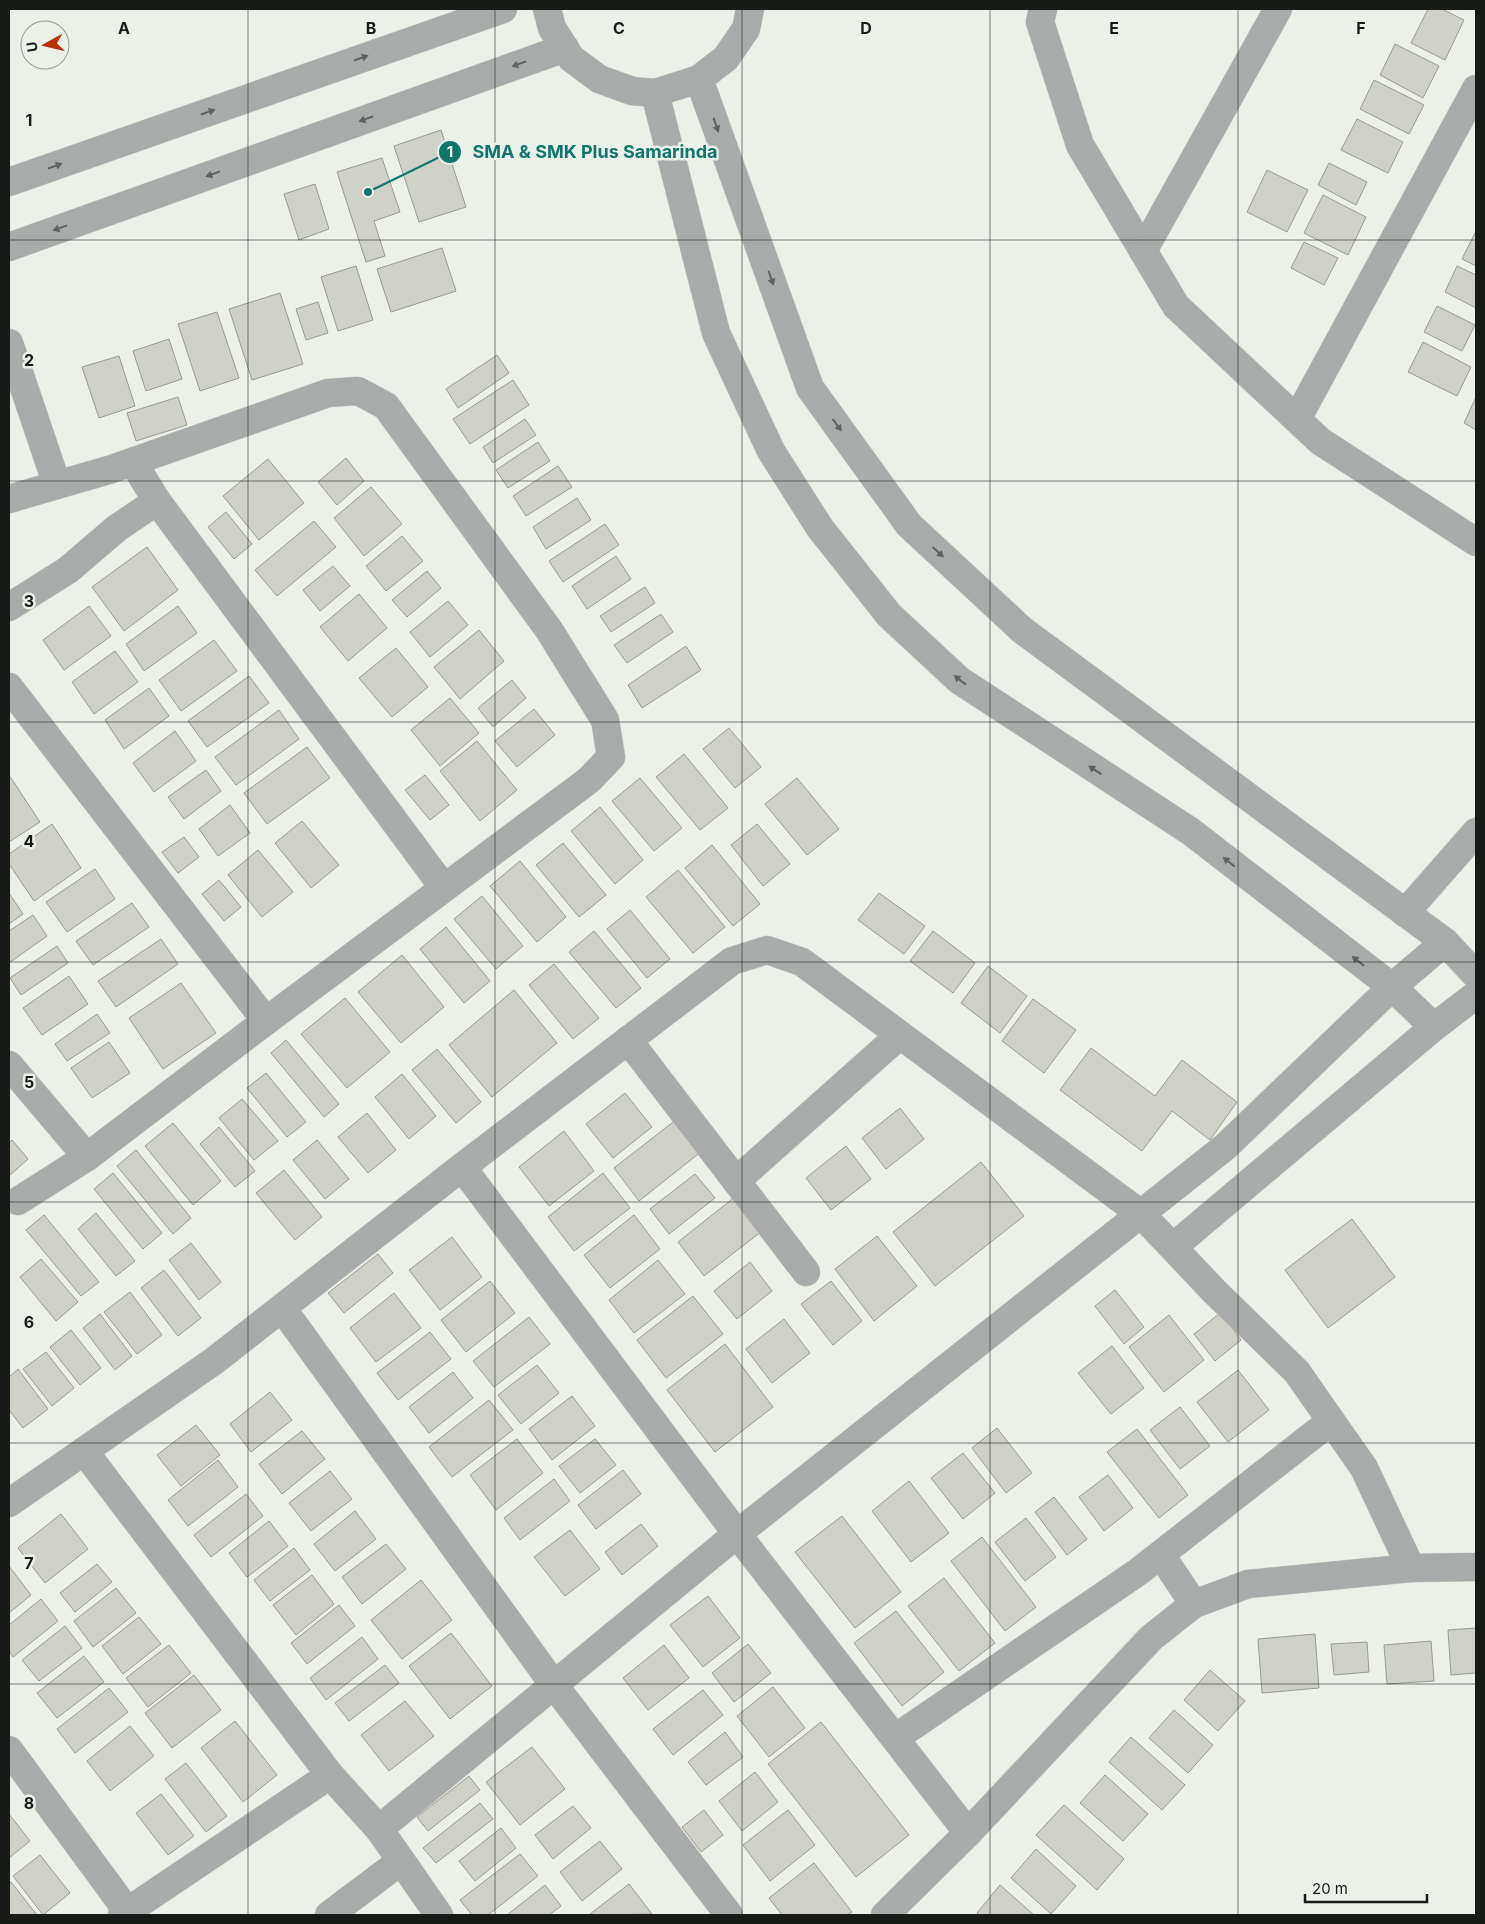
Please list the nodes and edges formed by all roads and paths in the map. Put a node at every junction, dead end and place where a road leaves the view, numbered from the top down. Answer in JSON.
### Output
{"nodes":[{"id":1,"x":503,"y":9,"type":"edge"},
{"id":2,"x":547,"y":9,"type":"edge"},
{"id":3,"x":750,"y":9,"type":"edge"},
{"id":4,"x":1043,"y":9,"type":"edge"},
{"id":5,"x":1266,"y":12,"type":"edge"},
{"id":6,"x":565,"y":48,"type":"junction"},
{"id":7,"x":699,"y":79,"type":"junction"},
{"id":8,"x":1476,"y":89,"type":"edge"},
{"id":9,"x":654,"y":92,"type":"junction"},
{"id":10,"x":9,"y":182,"type":"edge"},
{"id":11,"x":9,"y":247,"type":"edge"},
{"id":12,"x":1143,"y":251,"type":"junction"},
{"id":13,"x":9,"y":343,"type":"edge"},
{"id":14,"x":1297,"y":419,"type":"junction"},
{"id":15,"x":133,"y":462,"type":"junction"},
{"id":16,"x":57,"y":484,"type":"junction"},
{"id":17,"x":9,"y":499,"type":"edge"},
{"id":18,"x":157,"y":501,"type":"junction"},
{"id":19,"x":1476,"y":542,"type":"edge"},
{"id":20,"x":9,"y":608,"type":"edge"},
{"id":21,"x":9,"y":687,"type":"edge"},
{"id":22,"x":1476,"y":832,"type":"edge"},
{"id":23,"x":444,"y":888,"type":"junction"},
{"id":24,"x":1405,"y":913,"type":"junction"},
{"id":25,"x":1445,"y":942,"type":"junction"},
{"id":26,"x":1476,"y":975,"type":"edge"},
{"id":27,"x":1392,"y":987,"type":"junction"},
{"id":28,"x":1476,"y":995,"type":"edge"},
{"id":29,"x":266,"y":1021,"type":"junction"},
{"id":30,"x":1434,"y":1027,"type":"junction"},
{"id":31,"x":900,"y":1035,"type":"junction"},
{"id":32,"x":628,"y":1040,"type":"junction"},
{"id":33,"x":9,"y":1064,"type":"edge"},
{"id":34,"x":87,"y":1157,"type":"junction"},
{"id":35,"x":462,"y":1167,"type":"junction"},
{"id":36,"x":736,"y":1181,"type":"junction"},
{"id":37,"x":18,"y":1201,"type":"dead end"},
{"id":38,"x":1141,"y":1214,"type":"junction"},
{"id":39,"x":1173,"y":1247,"type":"junction"},
{"id":40,"x":806,"y":1272,"type":"dead end"},
{"id":41,"x":282,"y":1308,"type":"junction"},
{"id":42,"x":1331,"y":1420,"type":"junction"},
{"id":43,"x":84,"y":1451,"type":"junction"},
{"id":44,"x":9,"y":1503,"type":"edge"},
{"id":45,"x":737,"y":1534,"type":"junction"},
{"id":46,"x":1160,"y":1555,"type":"junction"},
{"id":47,"x":1476,"y":1567,"type":"edge"},
{"id":48,"x":1411,"y":1568,"type":"junction"},
{"id":49,"x":1194,"y":1604,"type":"junction"},
{"id":50,"x":554,"y":1685,"type":"junction"},
{"id":51,"x":895,"y":1738,"type":"junction"},
{"id":52,"x":9,"y":1750,"type":"edge"},
{"id":53,"x":330,"y":1775,"type":"junction"},
{"id":54,"x":379,"y":1829,"type":"junction"},
{"id":55,"x":968,"y":1833,"type":"junction"},
{"id":56,"x":401,"y":1861,"type":"junction"},
{"id":57,"x":125,"y":1913,"type":"edge"},
{"id":58,"x":329,"y":1915,"type":"edge"},
{"id":59,"x":439,"y":1915,"type":"edge"},
{"id":60,"x":729,"y":1915,"type":"edge"},
{"id":61,"x":885,"y":1915,"type":"edge"}],
"edges":[{"from":10,"to":1,"type":"street","one_way":true},
{"from":2,"to":6,"type":"street"},
{"from":3,"to":7,"type":"street"},
{"from":4,"to":12,"type":"street"},
{"from":5,"to":12,"type":"street"},
{"from":6,"to":9,"type":"street"},
{"from":6,"to":11,"type":"street","one_way":true},
{"from":7,"to":9,"type":"street"},
{"from":7,"to":24,"type":"street","one_way":true},
{"from":8,"to":14,"type":"street"},
{"from":27,"to":9,"type":"street","one_way":true},
{"from":12,"to":14,"type":"street"},
{"from":13,"to":16,"type":"street"},
{"from":14,"to":19,"type":"street"},
{"from":15,"to":16,"type":"street"},
{"from":15,"to":18,"type":"street"},
{"from":15,"to":23,"type":"street"},
{"from":16,"to":17,"type":"street"},
{"from":18,"to":20,"type":"street"},
{"from":18,"to":23,"type":"street"},
{"from":21,"to":29,"type":"street"},
{"from":22,"to":24,"type":"street"},
{"from":23,"to":29,"type":"street"},
{"from":24,"to":25,"type":"street"},
{"from":25,"to":26,"type":"street"},
{"from":25,"to":27,"type":"street"},
{"from":27,"to":30,"type":"street"},
{"from":27,"to":38,"type":"street"},
{"from":28,"to":30,"type":"street"},
{"from":29,"to":34,"type":"street"},
{"from":30,"to":39,"type":"street"},
{"from":31,"to":32,"type":"street"},
{"from":31,"to":36,"type":"street"},
{"from":31,"to":38,"type":"street"},
{"from":32,"to":35,"type":"street"},
{"from":32,"to":36,"type":"street"},
{"from":33,"to":34,"type":"street"},
{"from":34,"to":37,"type":"street"},
{"from":35,"to":41,"type":"street"},
{"from":35,"to":45,"type":"street"},
{"from":36,"to":40,"type":"street"},
{"from":38,"to":39,"type":"street"},
{"from":38,"to":45,"type":"street"},
{"from":39,"to":42,"type":"street"},
{"from":41,"to":43,"type":"street"},
{"from":41,"to":50,"type":"street"},
{"from":42,"to":46,"type":"street"},
{"from":42,"to":48,"type":"street"},
{"from":43,"to":44,"type":"street"},
{"from":43,"to":53,"type":"street"},
{"from":45,"to":50,"type":"street"},
{"from":45,"to":51,"type":"street"},
{"from":46,"to":49,"type":"street"},
{"from":46,"to":51,"type":"street"},
{"from":47,"to":48,"type":"street"},
{"from":48,"to":49,"type":"street"},
{"from":49,"to":55,"type":"street"},
{"from":50,"to":54,"type":"street"},
{"from":50,"to":60,"type":"street"},
{"from":51,"to":55,"type":"street"},
{"from":52,"to":57,"type":"street"},
{"from":53,"to":54,"type":"street"},
{"from":53,"to":57,"type":"street"},
{"from":54,"to":56,"type":"street"},
{"from":55,"to":61,"type":"street"},
{"from":56,"to":58,"type":"street"},
{"from":56,"to":59,"type":"street"}]}
